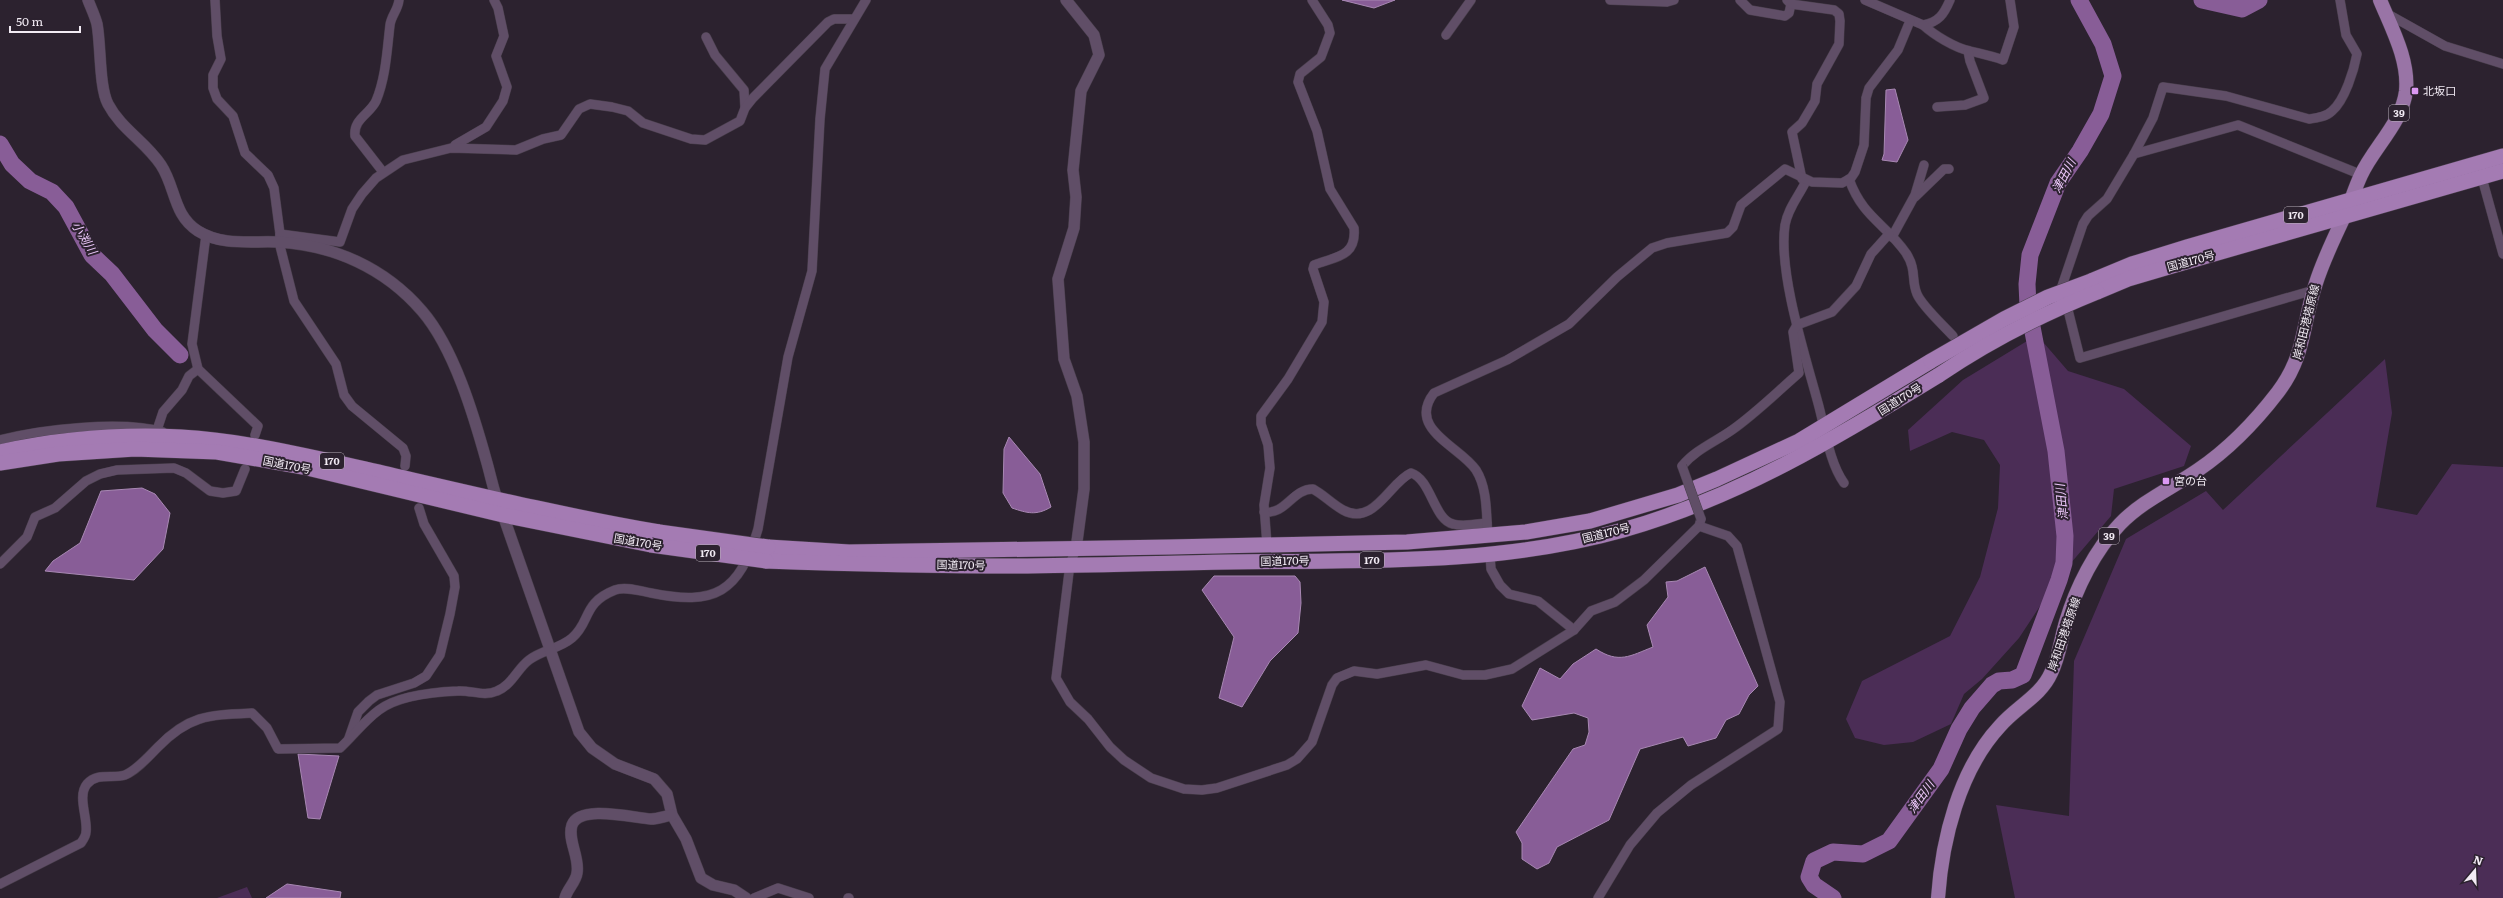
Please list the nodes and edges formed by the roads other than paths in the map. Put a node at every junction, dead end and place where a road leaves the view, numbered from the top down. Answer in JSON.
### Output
{"nodes":[{"id":1,"x":88,"y":0,"type":"edge"},
{"id":2,"x":216,"y":0,"type":"edge"},
{"id":3,"x":399,"y":0,"type":"edge"},
{"id":4,"x":494,"y":0,"type":"edge"},
{"id":5,"x":866,"y":0,"type":"edge"},
{"id":6,"x":1066,"y":0,"type":"edge"},
{"id":7,"x":1312,"y":0,"type":"edge"},
{"id":8,"x":1471,"y":0,"type":"edge"},
{"id":9,"x":1610,"y":0,"type":"edge"},
{"id":10,"x":1674,"y":0,"type":"edge"},
{"id":11,"x":1740,"y":0,"type":"edge"},
{"id":12,"x":1864,"y":0,"type":"edge"},
{"id":13,"x":1950,"y":0,"type":"edge"},
{"id":14,"x":2010,"y":0,"type":"edge"},
{"id":15,"x":2340,"y":0,"type":"edge"},
{"id":16,"x":1789,"y":2,"type":"edge"},
{"id":17,"x":2383,"y":6,"type":"edge"},
{"id":18,"x":854,"y":19,"type":"junction"},
{"id":19,"x":1910,"y":21,"type":"junction"},
{"id":20,"x":1923,"y":25,"type":"junction"},
{"id":21,"x":1446,"y":35,"type":"dead end"},
{"id":22,"x":706,"y":37,"type":"dead end"},
{"id":23,"x":1968,"y":51,"type":"junction"},
{"id":24,"x":2503,"y":64,"type":"edge"},
{"id":25,"x":1936,"y":107,"type":"dead end"},
{"id":26,"x":745,"y":108,"type":"junction"},
{"id":27,"x":451,"y":148,"type":"junction"},
{"id":28,"x":2134,"y":154,"type":"junction"},
{"id":29,"x":2503,"y":156,"type":"edge"},
{"id":30,"x":1924,"y":165,"type":"dead end"},
{"id":31,"x":1949,"y":169,"type":"dead end"},
{"id":32,"x":2503,"y":171,"type":"edge"},
{"id":33,"x":383,"y":172,"type":"junction"},
{"id":34,"x":2362,"y":174,"type":"junction"},
{"id":35,"x":2482,"y":178,"type":"junction"},
{"id":36,"x":1849,"y":179,"type":"junction"},
{"id":37,"x":1804,"y":180,"type":"junction"},
{"id":38,"x":2351,"y":199,"type":"junction"},
{"id":39,"x":1913,"y":200,"type":"junction"},
{"id":40,"x":2344,"y":218,"type":"junction"},
{"id":41,"x":206,"y":235,"type":"junction"},
{"id":42,"x":1890,"y":235,"type":"junction"},
{"id":43,"x":279,"y":238,"type":"junction"},
{"id":44,"x":2503,"y":254,"type":"edge"},
{"id":45,"x":2094,"y":286,"type":"junction"},
{"id":46,"x":2314,"y":290,"type":"junction"},
{"id":47,"x":1797,"y":325,"type":"junction"},
{"id":48,"x":1952,"y":336,"type":"dead end"},
{"id":49,"x":198,"y":370,"type":"junction"},
{"id":50,"x":1824,"y":426,"type":"junction"},
{"id":51,"x":157,"y":430,"type":"junction"},
{"id":52,"x":255,"y":435,"type":"dead end"},
{"id":53,"x":180,"y":437,"type":"junction"},
{"id":54,"x":0,"y":440,"type":"edge"},
{"id":55,"x":1829,"y":442,"type":"junction"},
{"id":56,"x":0,"y":452,"type":"edge"},
{"id":57,"x":0,"y":463,"type":"edge"},
{"id":58,"x":405,"y":466,"type":"dead end"},
{"id":59,"x":245,"y":469,"type":"dead end"},
{"id":60,"x":1844,"y":483,"type":"dead end"},
{"id":61,"x":495,"y":498,"type":"junction"},
{"id":62,"x":419,"y":508,"type":"dead end"},
{"id":63,"x":1264,"y":512,"type":"junction"},
{"id":64,"x":503,"y":516,"type":"junction"},
{"id":65,"x":1700,"y":522,"type":"junction"},
{"id":66,"x":1488,"y":530,"type":"junction"},
{"id":67,"x":1267,"y":545,"type":"junction"},
{"id":68,"x":1076,"y":549,"type":"junction"},
{"id":69,"x":767,"y":554,"type":"junction"},
{"id":70,"x":1490,"y":555,"type":"junction"},
{"id":71,"x":0,"y":564,"type":"edge"},
{"id":72,"x":1070,"y":564,"type":"junction"},
{"id":73,"x":1574,"y":630,"type":"junction"},
{"id":74,"x":551,"y":650,"type":"junction"},
{"id":75,"x":349,"y":740,"type":"junction"},
{"id":76,"x":672,"y":815,"type":"junction"},
{"id":77,"x":0,"y":884,"type":"edge"},
{"id":78,"x":565,"y":898,"type":"edge"},
{"id":79,"x":746,"y":898,"type":"edge"},
{"id":80,"x":754,"y":898,"type":"edge"},
{"id":81,"x":809,"y":898,"type":"edge"},
{"id":82,"x":1598,"y":898,"type":"edge"},
{"id":83,"x":1938,"y":898,"type":"edge"}],
"edges":[{"from":1,"to":41,"type":"street"},
{"from":2,"to":43,"type":"street"},
{"from":3,"to":33,"type":"street"},
{"from":4,"to":27,"type":"street"},
{"from":5,"to":18,"type":"street"},
{"from":6,"to":68,"type":"street"},
{"from":7,"to":63,"type":"street"},
{"from":8,"to":21,"type":"street"},
{"from":9,"to":10,"type":"street"},
{"from":11,"to":16,"type":"street"},
{"from":12,"to":19,"type":"street"},
{"from":13,"to":20,"type":"street"},
{"from":14,"to":23,"type":"street"},
{"from":15,"to":28,"type":"street"},
{"from":16,"to":37,"type":"street"},
{"from":17,"to":24,"type":"street"},
{"from":17,"to":34,"type":"main road","name":"岸和田港塔原線","number":"39"},
{"from":18,"to":26,"type":"street"},
{"from":18,"to":74,"type":"street"},
{"from":19,"to":20,"type":"street"},
{"from":19,"to":36,"type":"street"},
{"from":20,"to":23,"type":"street"},
{"from":22,"to":26,"type":"street"},
{"from":23,"to":25,"type":"street"},
{"from":26,"to":27,"type":"street"},
{"from":27,"to":33,"type":"street"},
{"from":28,"to":34,"type":"street"},
{"from":28,"to":46,"type":"street"},
{"from":29,"to":38,"type":"highway","name":"国道170号","number":"170"},
{"from":30,"to":39,"type":"street"},
{"from":31,"to":39,"type":"street"},
{"from":32,"to":35,"type":"highway","name":"国道170号","number":"170"},
{"from":33,"to":43,"type":"street"},
{"from":34,"to":38,"type":"main road","name":"岸和田港塔原線","number":"39"},
{"from":35,"to":40,"type":"highway","name":"国道170号","number":"170"},
{"from":35,"to":44,"type":"street"},
{"from":36,"to":37,"type":"street"},
{"from":36,"to":42,"type":"street"},
{"from":37,"to":47,"type":"street"},
{"from":37,"to":66,"type":"street"},
{"from":38,"to":40,"type":"main road","name":"岸和田港塔原線","number":"39"},
{"from":38,"to":45,"type":"highway","name":"国道170号","number":"170"},
{"from":39,"to":42,"type":"street"},
{"from":40,"to":45,"type":"highway","name":"国道170号","number":"170"},
{"from":40,"to":46,"type":"main road","name":"岸和田港塔原線","number":"39"},
{"from":41,"to":43,"type":"street"},
{"from":41,"to":49,"type":"street"},
{"from":42,"to":47,"type":"street"},
{"from":42,"to":48,"type":"street"},
{"from":43,"to":58,"type":"street"},
{"from":43,"to":61,"type":"street"},
{"from":45,"to":50,"type":"highway","name":"国道170号","number":"170","bridge":true},
{"from":45,"to":55,"type":"highway","name":"国道170号","number":"170","bridge":true},
{"from":46,"to":83,"type":"main road","name":"岸和田港塔原線","number":"39"},
{"from":47,"to":50,"type":"street"},
{"from":47,"to":65,"type":"street","bridge":true},
{"from":49,"to":51,"type":"street"},
{"from":49,"to":52,"type":"street"},
{"from":50,"to":55,"type":"street"},
{"from":50,"to":66,"type":"highway","name":"国道170号","number":"170"},
{"from":51,"to":53,"type":"street"},
{"from":51,"to":54,"type":"street"},
{"from":53,"to":56,"type":"highway","name":"国道170号","number":"170"},
{"from":53,"to":61,"type":"highway","name":"国道170号","number":"170"},
{"from":55,"to":60,"type":"street"},
{"from":55,"to":70,"type":"highway","name":"国道170号","number":"170"},
{"from":57,"to":64,"type":"highway","name":"国道170号","number":"170"},
{"from":59,"to":71,"type":"street"},
{"from":61,"to":64,"type":"street"},
{"from":61,"to":69,"type":"highway","name":"国道170号","number":"170","bridge":true},
{"from":62,"to":75,"type":"street"},
{"from":63,"to":66,"type":"street"},
{"from":63,"to":67,"type":"street"},
{"from":64,"to":69,"type":"highway","name":"国道170号","number":"170","bridge":true},
{"from":64,"to":74,"type":"street"},
{"from":65,"to":73,"type":"street"},
{"from":65,"to":82,"type":"street"},
{"from":66,"to":67,"type":"highway","name":"国道170号","number":"170"},
{"from":67,"to":68,"type":"highway","name":"国道170号","number":"170"},
{"from":68,"to":69,"type":"highway","name":"国道170号","number":"170"},
{"from":68,"to":72,"type":"street"},
{"from":69,"to":72,"type":"highway","name":"国道170号","number":"170"},
{"from":70,"to":72,"type":"highway","name":"国道170号","number":"170"},
{"from":70,"to":73,"type":"street"},
{"from":72,"to":73,"type":"street"},
{"from":74,"to":75,"type":"street"},
{"from":74,"to":76,"type":"street"},
{"from":75,"to":77,"type":"street"},
{"from":76,"to":78,"type":"street"},
{"from":76,"to":79,"type":"street"},
{"from":80,"to":81,"type":"street"}]}
